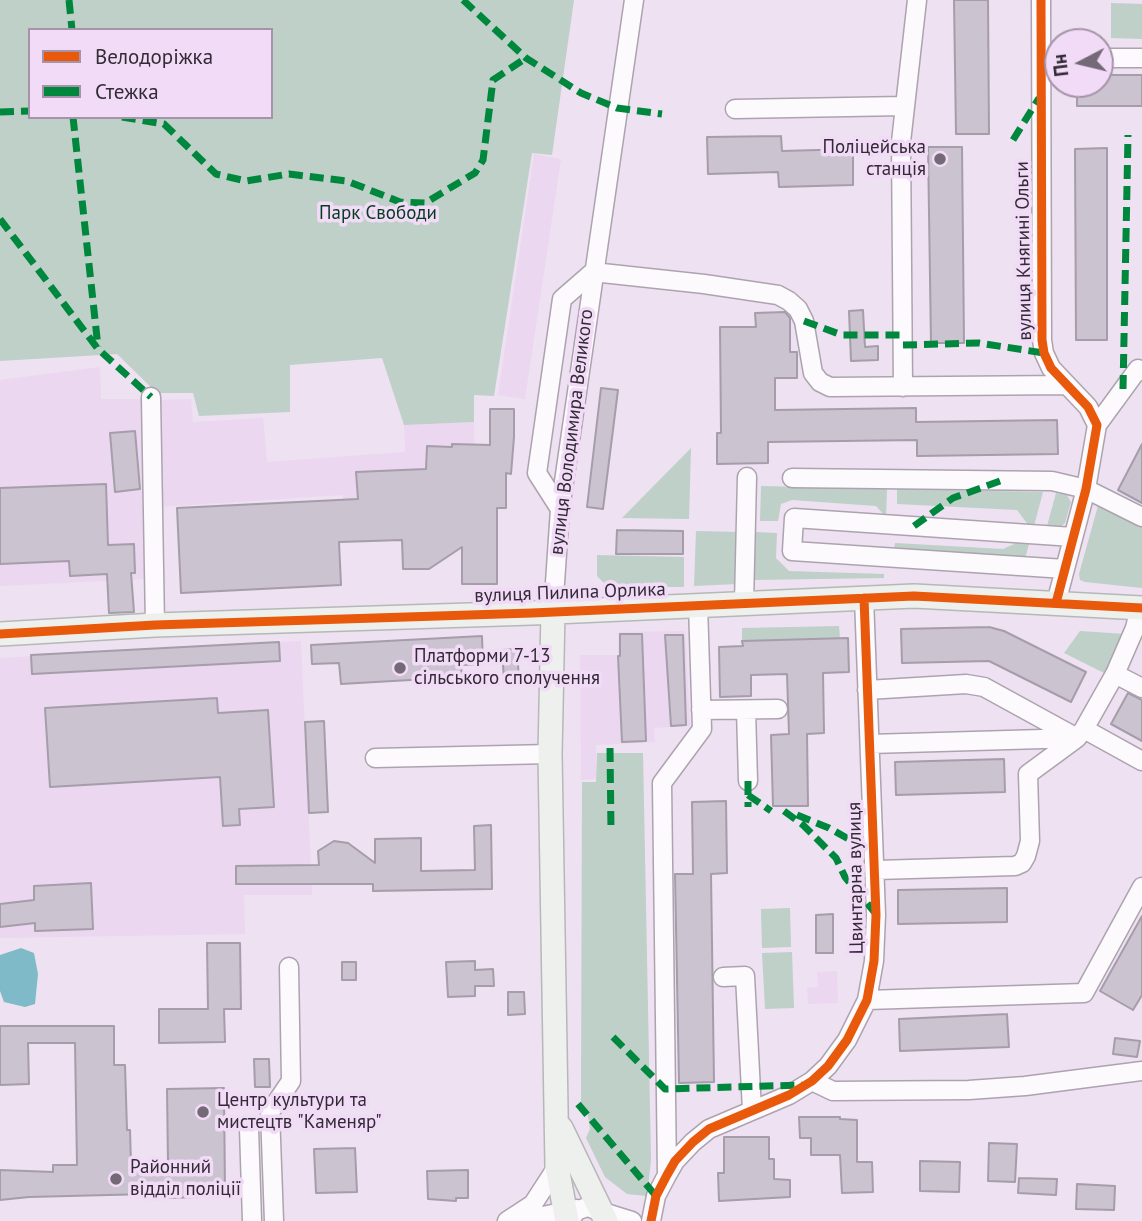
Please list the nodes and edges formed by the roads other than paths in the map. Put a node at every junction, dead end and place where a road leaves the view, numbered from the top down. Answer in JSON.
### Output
{"nodes":[{"id":1,"x":634,"y":0,"type":"edge"},
{"id":2,"x":917,"y":0,"type":"edge"},
{"id":3,"x":1041,"y":0,"type":"edge"},
{"id":4,"x":1045,"y":28,"type":"edge"},
{"id":5,"x":1114,"y":58,"type":"edge"},
{"id":6,"x":1142,"y":58,"type":"edge"},
{"id":7,"x":1045,"y":98,"type":"edge"},
{"id":8,"x":903,"y":106,"type":"junction"},
{"id":9,"x":735,"y":109,"type":"dead end"},
{"id":10,"x":593,"y":272,"type":"junction"},
{"id":11,"x":1141,"y":366,"type":"edge"},
{"id":12,"x":1065,"y":386,"type":"junction"},
{"id":13,"x":904,"y":387,"type":"junction"},
{"id":14,"x":151,"y":397,"type":"dead end"},
{"id":15,"x":1097,"y":425,"type":"junction"},
{"id":16,"x":747,"y":477,"type":"dead end"},
{"id":17,"x":792,"y":478,"type":"dead end"},
{"id":18,"x":1086,"y":489,"type":"junction"},
{"id":19,"x":560,"y":509,"type":"junction"},
{"id":20,"x":1142,"y":517,"type":"edge"},
{"id":21,"x":1073,"y":537,"type":"junction"},
{"id":22,"x":1065,"y":569,"type":"junction"},
{"id":23,"x":864,"y":598,"type":"junction"},
{"id":24,"x":744,"y":603,"type":"junction"},
{"id":25,"x":1056,"y":603,"type":"junction"},
{"id":26,"x":698,"y":605,"type":"junction"},
{"id":27,"x":1141,"y":608,"type":"edge"},
{"id":28,"x":553,"y":612,"type":"junction"},
{"id":29,"x":155,"y":625,"type":"junction"},
{"id":30,"x":0,"y":634,"type":"edge"},
{"id":31,"x":1115,"y":674,"type":"junction"},
{"id":32,"x":1142,"y":688,"type":"edge"},
{"id":33,"x":867,"y":690,"type":"junction"},
{"id":34,"x":746,"y":709,"type":"junction"},
{"id":35,"x":778,"y":709,"type":"dead end"},
{"id":36,"x":701,"y":710,"type":"junction"},
{"id":37,"x":1081,"y":733,"type":"junction"},
{"id":38,"x":870,"y":744,"type":"junction"},
{"id":39,"x":550,"y":754,"type":"junction"},
{"id":40,"x":375,"y":758,"type":"dead end"},
{"id":41,"x":1142,"y":761,"type":"edge"},
{"id":42,"x":748,"y":781,"type":"dead end"},
{"id":43,"x":876,"y":870,"type":"junction"},
{"id":44,"x":1142,"y":887,"type":"edge"},
{"id":45,"x":289,"y":967,"type":"dead end"},
{"id":46,"x":723,"y":977,"type":"dead end"},
{"id":47,"x":867,"y":1000,"type":"junction"},
{"id":48,"x":1142,"y":1070,"type":"edge"},
{"id":49,"x":812,"y":1081,"type":"junction"},
{"id":50,"x":752,"y":1110,"type":"junction"},
{"id":51,"x":557,"y":1118,"type":"junction"},
{"id":52,"x":249,"y":1128,"type":"dead end"},
{"id":53,"x":557,"y":1167,"type":"junction"},
{"id":54,"x":667,"y":1175,"type":"junction"},
{"id":55,"x":582,"y":1216,"type":"edge"},
{"id":56,"x":252,"y":1221,"type":"edge"},
{"id":57,"x":274,"y":1221,"type":"edge"},
{"id":58,"x":507,"y":1221,"type":"edge"},
{"id":59,"x":518,"y":1221,"type":"edge"},
{"id":60,"x":632,"y":1221,"type":"edge"},
{"id":61,"x":651,"y":1221,"type":"edge"}],
"edges":[{"from":1,"to":10,"type":"street","name":"вулиця Володимира Великого"},
{"from":2,"to":8,"type":"street"},
{"from":3,"to":4,"type":"street","name":"вулиця Княгині Ольги"},
{"from":5,"to":6,"type":"street"},
{"from":7,"to":12,"type":"street","name":"вулиця Княгині Ольги"},
{"from":8,"to":9,"type":"street"},
{"from":8,"to":13,"type":"street"},
{"from":10,"to":13,"type":"street"},
{"from":10,"to":19,"type":"street","name":"вулиця Володимира Великого"},
{"from":10,"to":19,"type":"street"},
{"from":11,"to":15,"type":"street"},
{"from":12,"to":13,"type":"street"},
{"from":12,"to":15,"type":"street","name":"вулиця Княгині Ольги"},
{"from":14,"to":29,"type":"street"},
{"from":15,"to":18,"type":"street"},
{"from":16,"to":24,"type":"street"},
{"from":17,"to":18,"type":"street"},
{"from":18,"to":20,"type":"street"},
{"from":18,"to":21,"type":"street"},
{"from":19,"to":28,"type":"street","name":"вулиця Володимира Великого"},
{"from":21,"to":22,"type":"street"},
{"from":21,"to":22,"type":"street"},
{"from":22,"to":25,"type":"street"},
{"from":23,"to":24,"type":"main road","name":"вулиця Пилипа Орлика"},
{"from":23,"to":25,"type":"main road","name":"вулиця Пилипа Орлика"},
{"from":23,"to":33,"type":"street","name":"Цвинтарна вулиця"},
{"from":24,"to":26,"type":"main road","name":"вулиця Пилипа Орлика"},
{"from":25,"to":27,"type":"main road","name":"вулиця Пилипа Орлика"},
{"from":26,"to":28,"type":"main road","name":"вулиця Пилипа Орлика"},
{"from":26,"to":36,"type":"street"},
{"from":27,"to":31,"type":"street"},
{"from":28,"to":29,"type":"main road","name":"вулиця Пилипа Орлика"},
{"from":28,"to":39,"type":"main road","name":"вулиця Володимира Великого"},
{"from":29,"to":30,"type":"main road","name":"вулиця Пилипа Орлика"},
{"from":31,"to":32,"type":"street"},
{"from":31,"to":37,"type":"street"},
{"from":33,"to":37,"type":"street"},
{"from":33,"to":38,"type":"street","name":"Цвинтарна вулиця"},
{"from":34,"to":35,"type":"street"},
{"from":34,"to":36,"type":"street"},
{"from":34,"to":42,"type":"street"},
{"from":36,"to":54,"type":"street"},
{"from":37,"to":38,"type":"street"},
{"from":37,"to":41,"type":"street"},
{"from":37,"to":43,"type":"street"},
{"from":38,"to":43,"type":"street","name":"Цвинтарна вулиця"},
{"from":39,"to":40,"type":"street"},
{"from":39,"to":51,"type":"main road","name":"вулиця Володимира Великого"},
{"from":43,"to":47,"type":"street","name":"Цвинтарна вулиця"},
{"from":44,"to":47,"type":"street"},
{"from":45,"to":57,"type":"street"},
{"from":46,"to":50,"type":"street"},
{"from":47,"to":49,"type":"street","name":"Цвинтарна вулиця"},
{"from":48,"to":49,"type":"street"},
{"from":49,"to":50,"type":"street","name":"Цвинтарна вулиця"},
{"from":50,"to":54,"type":"street","name":"Цвинтарна вулиця"},
{"from":51,"to":53,"type":"main road","name":"вулиця Володимира Великого"},
{"from":51,"to":55,"type":"main road"},
{"from":52,"to":56,"type":"street"},
{"from":53,"to":55,"type":"main road","name":"вулиця Володимира Великого"},
{"from":53,"to":58,"type":"street"},
{"from":54,"to":61,"type":"street","name":"Цвинтарна вулиця"},
{"from":55,"to":59,"type":"street"},
{"from":55,"to":60,"type":"street"}]}
